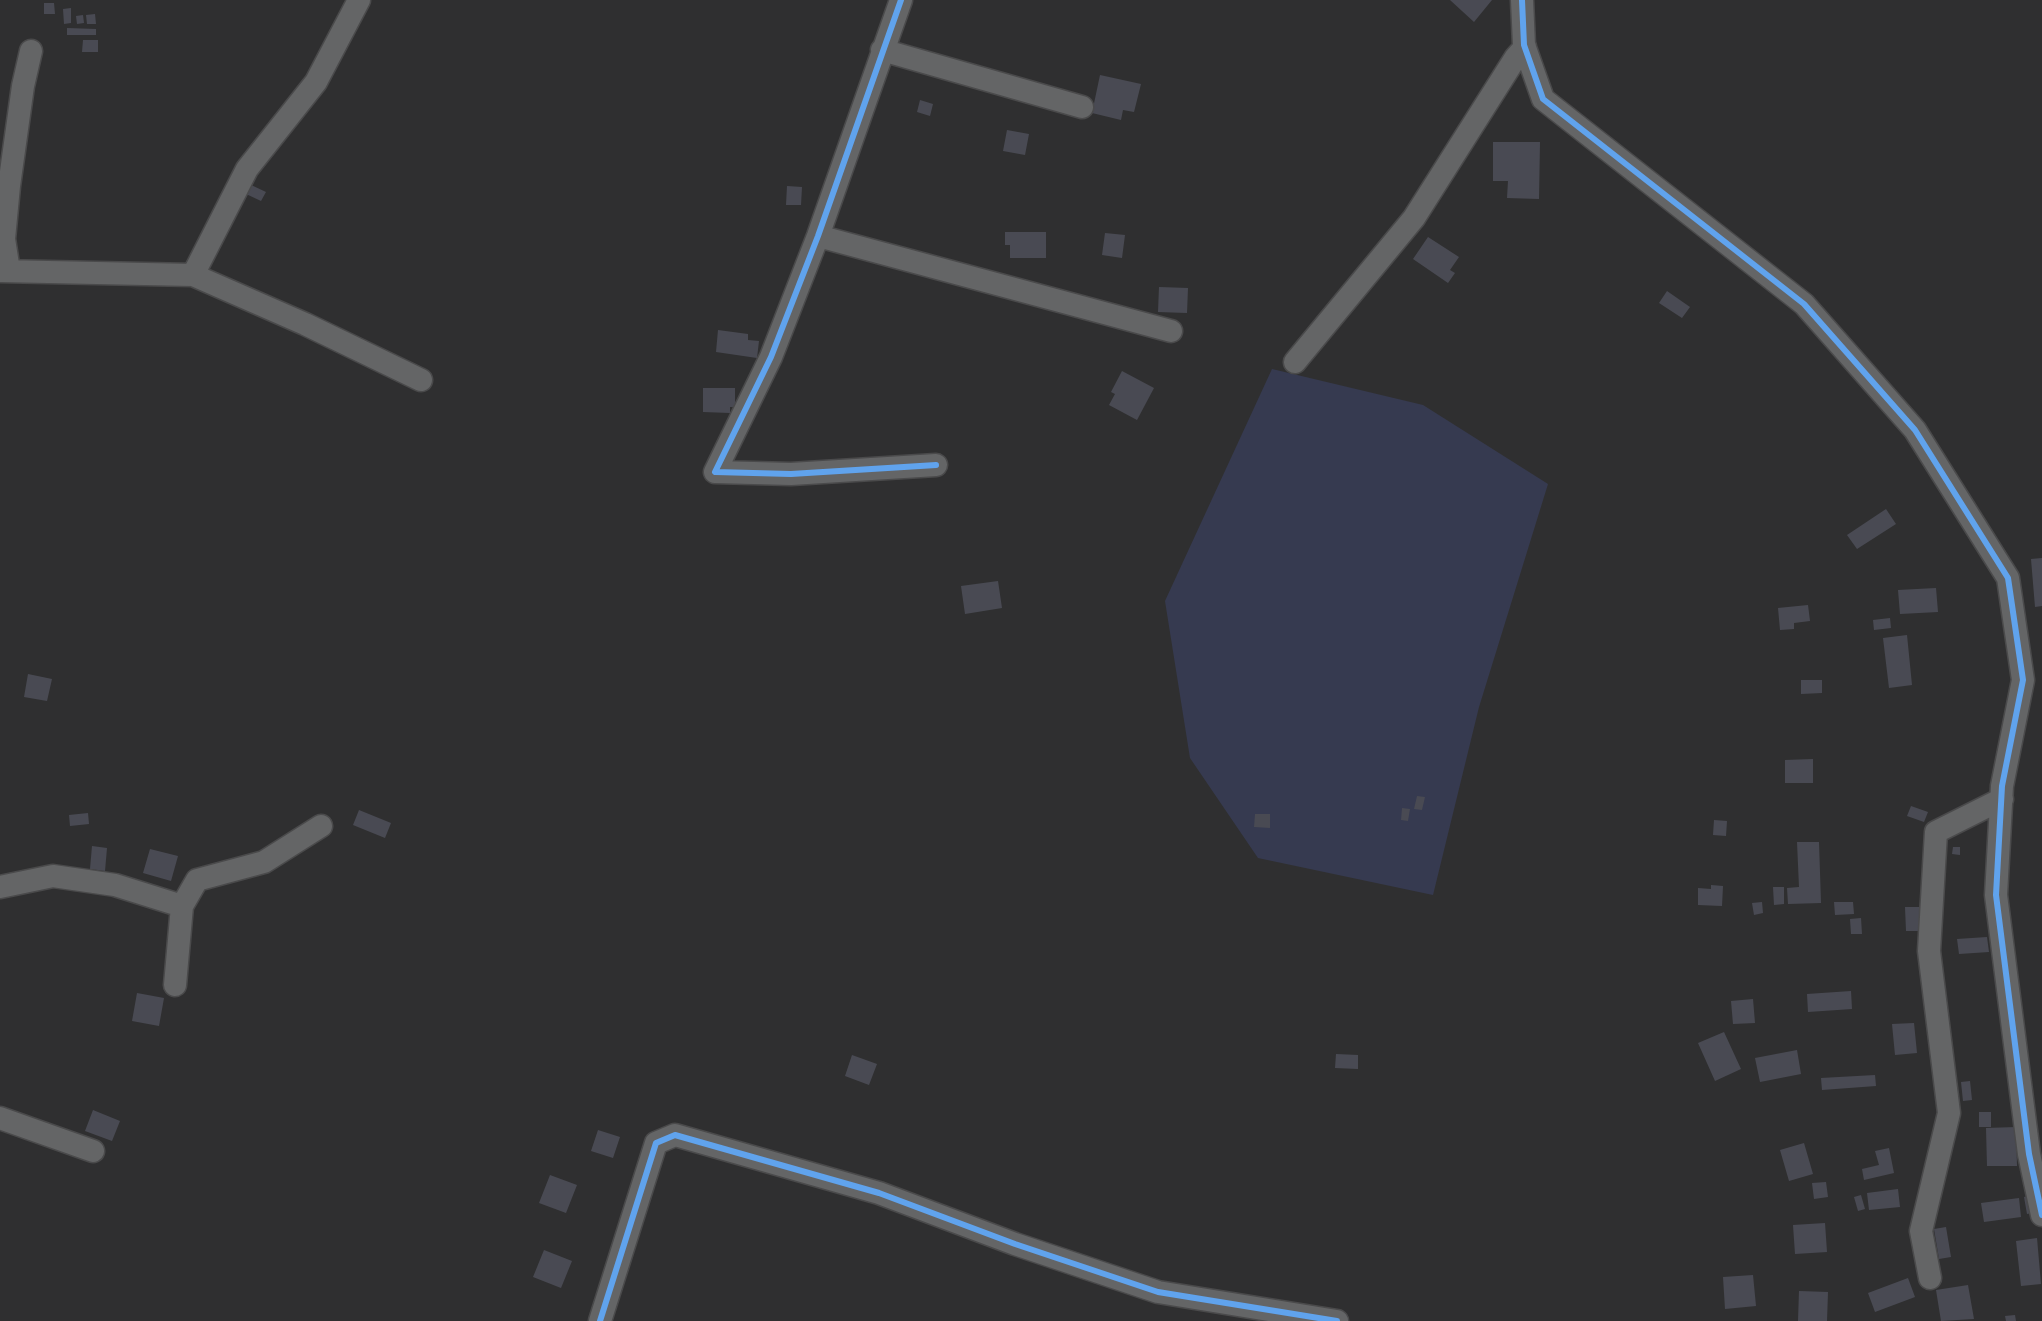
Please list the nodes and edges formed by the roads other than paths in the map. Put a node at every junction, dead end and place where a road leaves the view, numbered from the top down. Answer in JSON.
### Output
{"nodes":[{"id":1,"x":359,"y":0,"type":"edge"},
{"id":2,"x":901,"y":0,"type":"edge"},
{"id":3,"x":1522,"y":0,"type":"edge"},
{"id":4,"x":1525,"y":47,"type":"junction"},
{"id":5,"x":882,"y":50,"type":"junction"},
{"id":6,"x":31,"y":52,"type":"dead end"},
{"id":7,"x":1082,"y":106,"type":"dead end"},
{"id":8,"x":818,"y":236,"type":"junction"},
{"id":9,"x":4,"y":271,"type":"edge"},
{"id":10,"x":193,"y":275,"type":"junction"},
{"id":11,"x":1171,"y":331,"type":"dead end"},
{"id":12,"x":1295,"y":362,"type":"dead end"},
{"id":13,"x":421,"y":380,"type":"dead end"},
{"id":14,"x":936,"y":465,"type":"dead end"},
{"id":15,"x":2002,"y":799,"type":"junction"},
{"id":16,"x":321,"y":826,"type":"dead end"},
{"id":17,"x":0,"y":887,"type":"edge"},
{"id":18,"x":182,"y":906,"type":"junction"},
{"id":19,"x":175,"y":986,"type":"dead end"},
{"id":20,"x":0,"y":1118,"type":"edge"},
{"id":21,"x":93,"y":1151,"type":"dead end"},
{"id":22,"x":2042,"y":1215,"type":"edge"},
{"id":23,"x":1930,"y":1278,"type":"dead end"},
{"id":24,"x":600,"y":1321,"type":"edge"},
{"id":25,"x":1337,"y":1321,"type":"edge"}],
"edges":[{"from":1,"to":10,"type":"street"},
{"from":2,"to":5,"type":"street"},
{"from":3,"to":4,"type":"street"},
{"from":4,"to":12,"type":"street"},
{"from":4,"to":15,"type":"street"},
{"from":5,"to":7,"type":"street"},
{"from":5,"to":8,"type":"street"},
{"from":6,"to":9,"type":"street"},
{"from":8,"to":11,"type":"street"},
{"from":8,"to":14,"type":"street"},
{"from":9,"to":10,"type":"street"},
{"from":10,"to":13,"type":"street"},
{"from":15,"to":22,"type":"street"},
{"from":15,"to":23,"type":"street"},
{"from":16,"to":18,"type":"street"},
{"from":17,"to":18,"type":"street"},
{"from":18,"to":19,"type":"street"},
{"from":20,"to":21,"type":"street"},
{"from":24,"to":25,"type":"street"}]}
